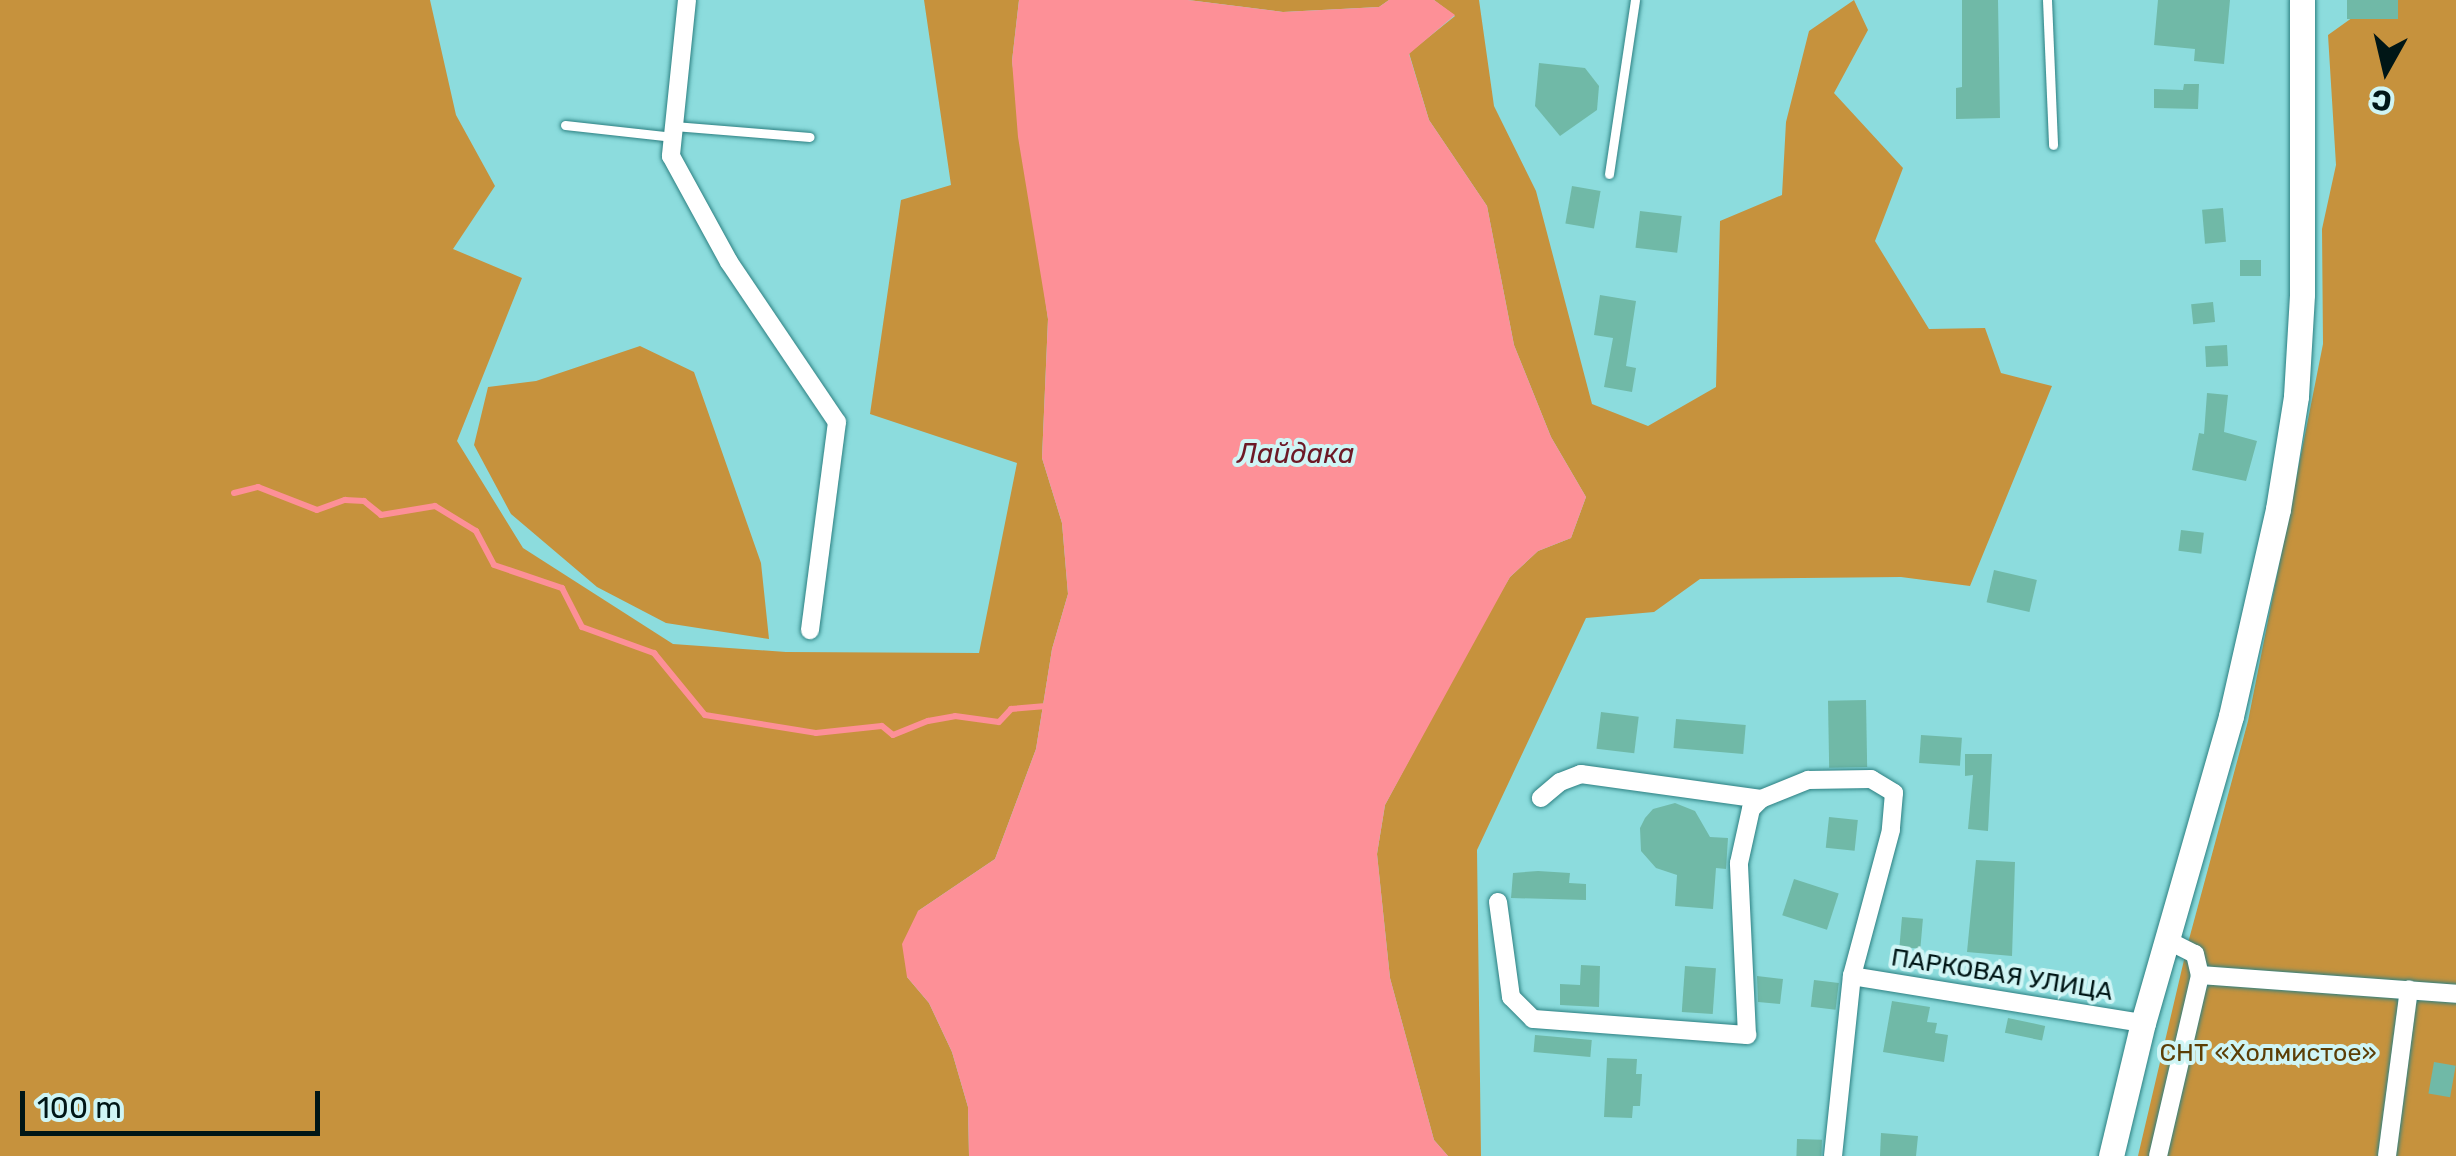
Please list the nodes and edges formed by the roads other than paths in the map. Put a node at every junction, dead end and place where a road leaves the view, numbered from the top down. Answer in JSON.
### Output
{"nodes":[{"id":1,"x":687,"y":0,"type":"edge"},
{"id":2,"x":1634,"y":0,"type":"edge"},
{"id":3,"x":2048,"y":0,"type":"edge"},
{"id":4,"x":2302,"y":0,"type":"edge"},
{"id":5,"x":565,"y":124,"type":"dead end"},
{"id":6,"x":673,"y":132,"type":"junction"},
{"id":7,"x":810,"y":138,"type":"dead end"},
{"id":8,"x":2054,"y":145,"type":"dead end"},
{"id":9,"x":1609,"y":174,"type":"dead end"},
{"id":10,"x":810,"y":630,"type":"dead end"},
{"id":11,"x":1541,"y":798,"type":"dead end"},
{"id":12,"x":1761,"y":799,"type":"junction"},
{"id":13,"x":1498,"y":902,"type":"dead end"},
{"id":14,"x":2168,"y":940,"type":"junction"},
{"id":15,"x":2200,"y":975,"type":"junction"},
{"id":16,"x":1852,"y":976,"type":"junction"},
{"id":17,"x":2408,"y":988,"type":"junction"},
{"id":18,"x":2456,"y":994,"type":"edge"},
{"id":19,"x":2144,"y":1023,"type":"junction"},
{"id":20,"x":1833,"y":1156,"type":"edge"},
{"id":21,"x":2111,"y":1156,"type":"edge"},
{"id":22,"x":2158,"y":1156,"type":"edge"},
{"id":23,"x":2387,"y":1156,"type":"edge"}],
"edges":[{"from":1,"to":6,"type":"street"},
{"from":2,"to":9,"type":"lane"},
{"from":3,"to":8,"type":"lane"},
{"from":4,"to":14,"type":"main road"},
{"from":5,"to":6,"type":"lane"},
{"from":6,"to":7,"type":"lane"},
{"from":6,"to":10,"type":"street"},
{"from":11,"to":12,"type":"street"},
{"from":12,"to":13,"type":"street"},
{"from":12,"to":16,"type":"street","name":"ПАРКОВАЯ УЛИЦА"},
{"from":14,"to":15,"type":"street"},
{"from":14,"to":19,"type":"main road"},
{"from":15,"to":17,"type":"street"},
{"from":15,"to":22,"type":"street"},
{"from":16,"to":19,"type":"street","name":"ПАРКОВАЯ УЛИЦА"},
{"from":16,"to":20,"type":"street","name":"ПАРКОВАЯ УЛИЦА"},
{"from":17,"to":18,"type":"street"},
{"from":17,"to":23,"type":"street"},
{"from":19,"to":21,"type":"main road"}]}
